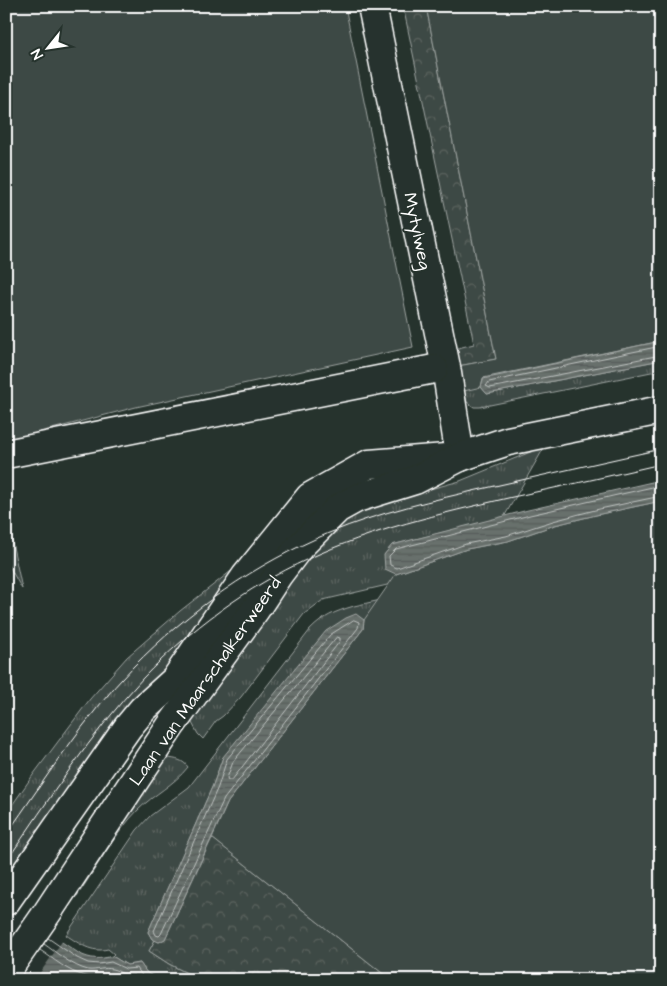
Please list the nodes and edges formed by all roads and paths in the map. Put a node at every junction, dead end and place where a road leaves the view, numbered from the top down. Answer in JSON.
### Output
{"nodes":[{"id":1,"x":372,"y":6,"type":"edge"},
{"id":2,"x":434,"y":369,"type":"dead end"},
{"id":3,"x":661,"y":410,"type":"edge"},
{"id":4,"x":6,"y":454,"type":"edge"},
{"id":5,"x":460,"y":457,"type":"junction"},
{"id":6,"x":10,"y":896,"type":"edge"},
{"id":7,"x":8,"y":969,"type":"edge"}],
"edges":[{"from":1,"to":5,"type":"main road","name":"Mytylweg"},
{"from":2,"to":4,"type":"main road"},
{"from":3,"to":5,"type":"main road","name":"Laan van Maarschalkerweerd"},
{"from":5,"to":6,"type":"main road","name":"Laan van Maarschalkerweerd"},
{"from":5,"to":7,"type":"main road","name":"Laan van Maarschalkerweerd"}]}
